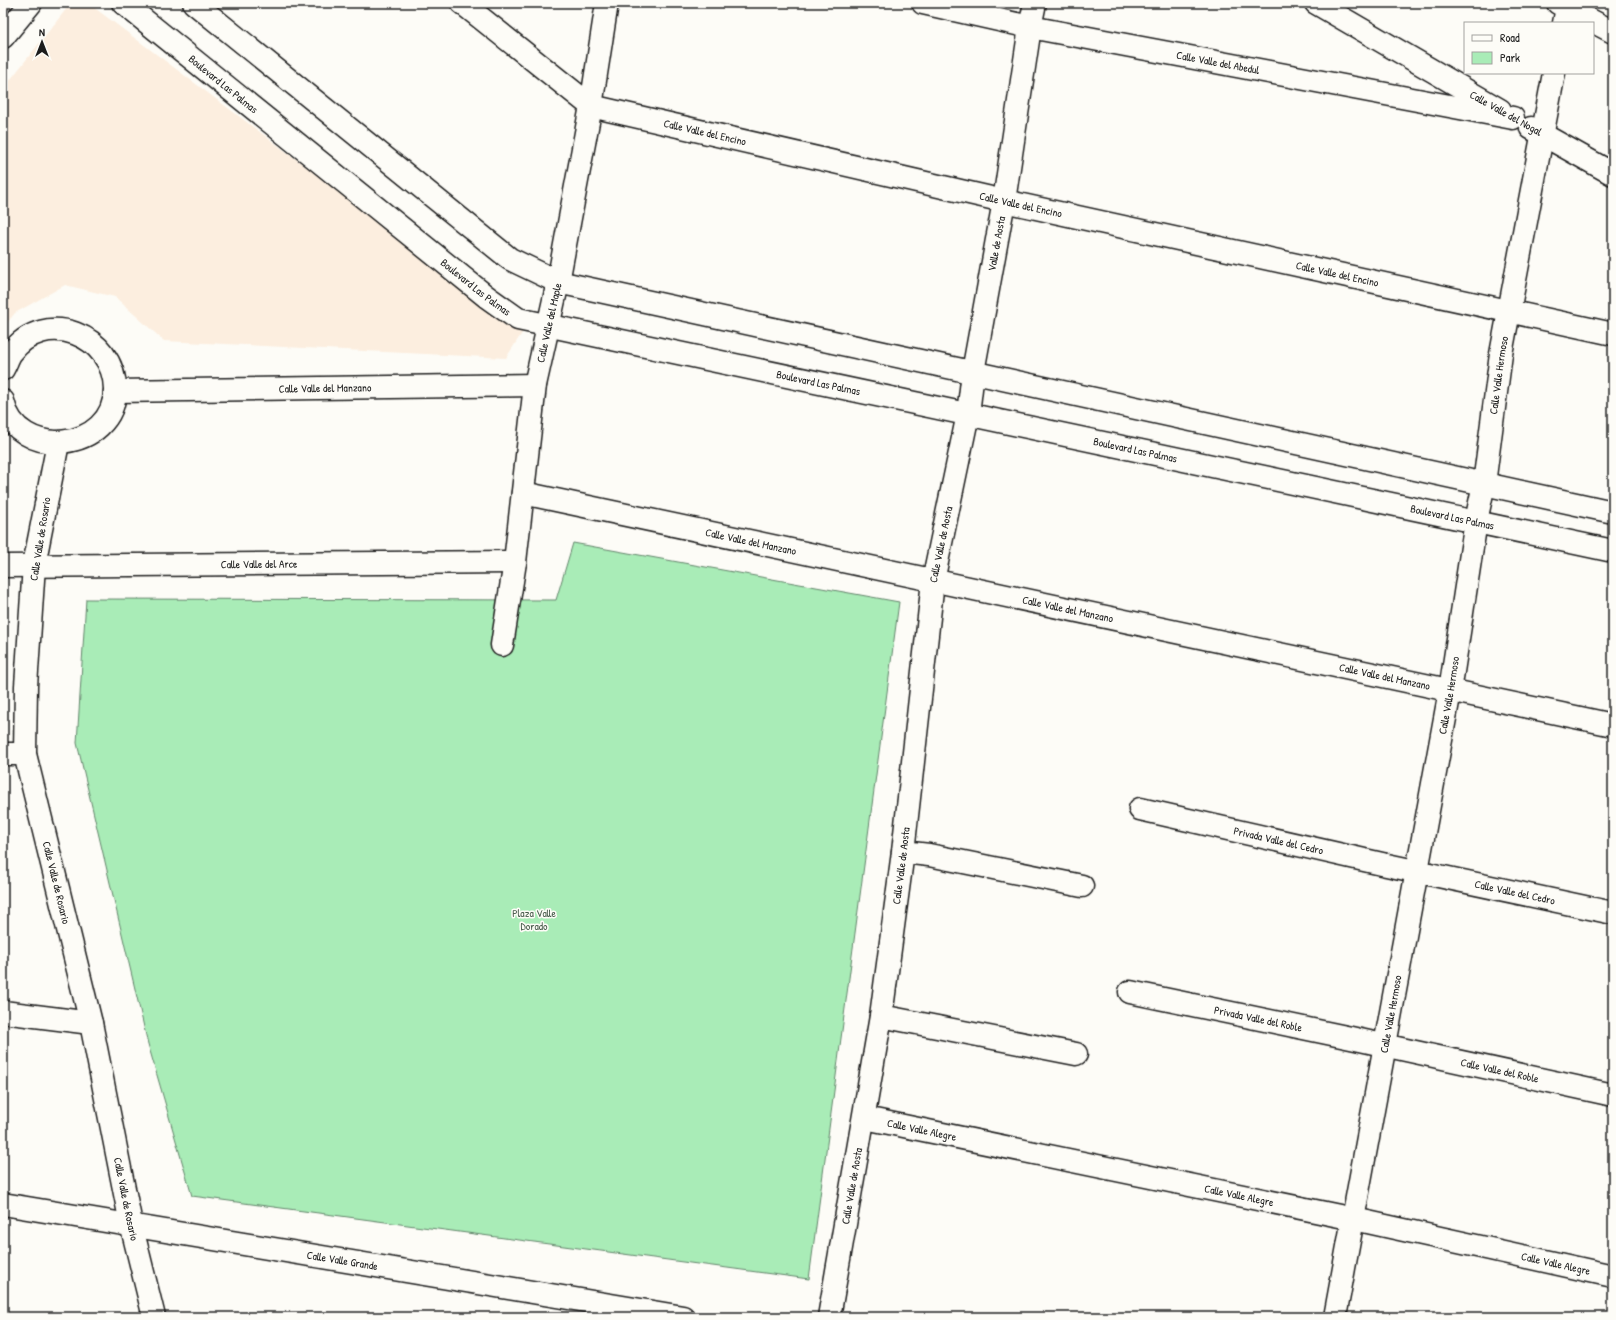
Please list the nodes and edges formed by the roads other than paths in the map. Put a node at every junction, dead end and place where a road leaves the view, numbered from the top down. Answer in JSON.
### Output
{"nodes":[{"id":1,"x":31,"y":3,"type":"edge"},
{"id":2,"x":123,"y":3,"type":"edge"},
{"id":3,"x":194,"y":3,"type":"edge"},
{"id":4,"x":462,"y":3,"type":"edge"},
{"id":5,"x":606,"y":3,"type":"edge"},
{"id":6,"x":922,"y":3,"type":"edge"},
{"id":7,"x":1035,"y":3,"type":"edge"},
{"id":8,"x":1316,"y":3,"type":"edge"},
{"id":9,"x":1563,"y":11,"type":"edge"},
{"id":10,"x":1610,"y":23,"type":"edge"},
{"id":11,"x":1030,"y":27,"type":"junction"},
{"id":12,"x":3,"y":37,"type":"edge"},
{"id":13,"x":1554,"y":74,"type":"edge"},
{"id":14,"x":591,"y":106,"type":"junction"},
{"id":15,"x":1513,"y":118,"type":"junction"},
{"id":16,"x":1543,"y":134,"type":"junction"},
{"id":17,"x":1613,"y":174,"type":"edge"},
{"id":18,"x":1004,"y":201,"type":"junction"},
{"id":19,"x":558,"y":282,"type":"junction"},
{"id":20,"x":1509,"y":312,"type":"junction"},
{"id":21,"x":549,"y":326,"type":"junction"},
{"id":22,"x":1613,"y":334,"type":"edge"},
{"id":23,"x":3,"y":369,"type":"edge"},
{"id":24,"x":974,"y":372,"type":"junction"},
{"id":25,"x":535,"y":385,"type":"junction"},
{"id":26,"x":115,"y":391,"type":"junction"},
{"id":27,"x":3,"y":401,"type":"edge"},
{"id":28,"x":968,"y":414,"type":"junction"},
{"id":29,"x":58,"y":443,"type":"junction"},
{"id":30,"x":1484,"y":484,"type":"junction"},
{"id":31,"x":523,"y":493,"type":"junction"},
{"id":32,"x":1613,"y":512,"type":"edge"},
{"id":33,"x":1476,"y":521,"type":"junction"},
{"id":34,"x":1613,"y":551,"type":"edge"},
{"id":35,"x":515,"y":562,"type":"junction"},
{"id":36,"x":3,"y":566,"type":"edge"},
{"id":37,"x":34,"y":566,"type":"junction"},
{"id":38,"x":933,"y":581,"type":"junction"},
{"id":39,"x":502,"y":645,"type":"dead end"},
{"id":40,"x":1450,"y":691,"type":"junction"},
{"id":41,"x":1613,"y":725,"type":"edge"},
{"id":42,"x":3,"y":754,"type":"edge"},
{"id":43,"x":25,"y":754,"type":"junction"},
{"id":44,"x":1140,"y":809,"type":"dead end"},
{"id":45,"x":902,"y":852,"type":"junction"},
{"id":46,"x":1418,"y":871,"type":"junction"},
{"id":47,"x":1082,"y":886,"type":"dead end"},
{"id":48,"x":1613,"y":913,"type":"edge"},
{"id":49,"x":1130,"y":992,"type":"dead end"},
{"id":50,"x":3,"y":1012,"type":"edge"},
{"id":51,"x":881,"y":1016,"type":"junction"},
{"id":52,"x":91,"y":1023,"type":"junction"},
{"id":53,"x":1386,"y":1046,"type":"junction"},
{"id":54,"x":1076,"y":1054,"type":"dead end"},
{"id":55,"x":1613,"y":1096,"type":"edge"},
{"id":56,"x":865,"y":1118,"type":"junction"},
{"id":57,"x":3,"y":1204,"type":"edge"},
{"id":58,"x":1354,"y":1219,"type":"junction"},
{"id":59,"x":131,"y":1224,"type":"junction"},
{"id":60,"x":1613,"y":1276,"type":"edge"},
{"id":61,"x":154,"y":1317,"type":"edge"},
{"id":62,"x":683,"y":1317,"type":"edge"},
{"id":63,"x":829,"y":1317,"type":"edge"},
{"id":64,"x":1335,"y":1317,"type":"edge"}],
"edges":[{"from":1,"to":12,"type":"street"},
{"from":2,"to":21,"type":"street","name":"Boulevard Las Palmas"},
{"from":3,"to":19,"type":"street"},
{"from":4,"to":14,"type":"street","name":"Calle Valle del Encino"},
{"from":5,"to":14,"type":"street","name":"Calle Valle del Maple"},
{"from":6,"to":11,"type":"street","name":"Calle Valle del Abedul"},
{"from":7,"to":11,"type":"street","name":"Valle de Aosta"},
{"from":8,"to":15,"type":"street","name":"Calle Valle del Nogal"},
{"from":9,"to":10,"type":"street"},
{"from":11,"to":15,"type":"street","name":"Calle Valle del Abedul"},
{"from":11,"to":18,"type":"street","name":"Valle de Aosta"},
{"from":13,"to":16,"type":"street","name":"Calle Valle Hermoso"},
{"from":14,"to":18,"type":"street","name":"Calle Valle del Encino"},
{"from":14,"to":19,"type":"street","name":"Calle Valle del Maple"},
{"from":15,"to":16,"type":"street","name":"Calle Valle del Nogal"},
{"from":16,"to":17,"type":"street","name":"Calle Valle del Nogal"},
{"from":16,"to":20,"type":"street","name":"Calle Valle Hermoso"},
{"from":18,"to":20,"type":"street","name":"Calle Valle del Encino"},
{"from":18,"to":24,"type":"street","name":"Valle de Aosta"},
{"from":19,"to":21,"type":"street","name":"Calle Valle del Maple"},
{"from":19,"to":24,"type":"street"},
{"from":20,"to":22,"type":"street","name":"Calle Valle del Encino"},
{"from":20,"to":30,"type":"street","name":"Calle Valle Hermoso"},
{"from":21,"to":25,"type":"street","name":"Calle Valle del Maple"},
{"from":21,"to":28,"type":"street","name":"Boulevard Las Palmas"},
{"from":23,"to":26,"type":"street"},
{"from":24,"to":28,"type":"street","name":"Valle de Aosta"},
{"from":24,"to":30,"type":"street"},
{"from":25,"to":26,"type":"street","name":"Calle Valle del Manzano"},
{"from":25,"to":31,"type":"street","name":"Calle Valle del Maple"},
{"from":26,"to":29,"type":"street"},
{"from":27,"to":29,"type":"street"},
{"from":28,"to":33,"type":"street","name":"Boulevard Las Palmas"},
{"from":28,"to":38,"type":"street","name":"Calle Valle de Aosta"},
{"from":29,"to":37,"type":"street","name":"Calle Valle de Rosario"},
{"from":30,"to":32,"type":"street"},
{"from":30,"to":33,"type":"street","name":"Calle Valle Hermoso"},
{"from":31,"to":35,"type":"street","name":"Calle Valle del Maple"},
{"from":31,"to":38,"type":"street","name":"Calle Valle del Manzano"},
{"from":33,"to":34,"type":"street","name":"Boulevard Las Palmas"},
{"from":33,"to":40,"type":"street","name":"Calle Valle Hermoso"},
{"from":35,"to":37,"type":"street","name":"Calle Valle del Arce"},
{"from":35,"to":39,"type":"street","name":"Calle Valle del Maple"},
{"from":36,"to":37,"type":"street","name":"Calle Valle del Arce"},
{"from":37,"to":43,"type":"street","name":"Calle Valle de Rosario"},
{"from":38,"to":40,"type":"street","name":"Calle Valle del Manzano"},
{"from":38,"to":45,"type":"street","name":"Calle Valle de Aosta"},
{"from":40,"to":41,"type":"street","name":"Calle Valle del Manzano"},
{"from":40,"to":46,"type":"street","name":"Calle Valle Hermoso"},
{"from":42,"to":43,"type":"street"},
{"from":43,"to":52,"type":"street","name":"Calle Valle de Rosario"},
{"from":44,"to":46,"type":"street","name":"Privada Valle del Cedro"},
{"from":45,"to":47,"type":"street"},
{"from":45,"to":51,"type":"street","name":"Calle Valle de Aosta"},
{"from":46,"to":48,"type":"street","name":"Calle Valle del Cedro"},
{"from":46,"to":53,"type":"street","name":"Calle Valle Hermoso"},
{"from":49,"to":53,"type":"street","name":"Privada Valle del Roble"},
{"from":50,"to":52,"type":"street"},
{"from":51,"to":54,"type":"street"},
{"from":51,"to":56,"type":"street","name":"Calle Valle de Aosta"},
{"from":52,"to":59,"type":"street","name":"Calle Valle de Rosario"},
{"from":53,"to":55,"type":"street","name":"Calle Valle del Roble"},
{"from":53,"to":58,"type":"street","name":"Calle Valle Hermoso"},
{"from":56,"to":58,"type":"street","name":"Calle Valle Alegre"},
{"from":56,"to":63,"type":"street","name":"Calle Valle de Aosta"},
{"from":57,"to":59,"type":"street","name":"Calle Valle Grande"},
{"from":58,"to":60,"type":"street","name":"Calle Valle Alegre"},
{"from":58,"to":64,"type":"street","name":"Calle Valle Hermoso"},
{"from":59,"to":61,"type":"street","name":"Calle Valle de Rosario"},
{"from":59,"to":62,"type":"street","name":"Calle Valle Grande"}]}
